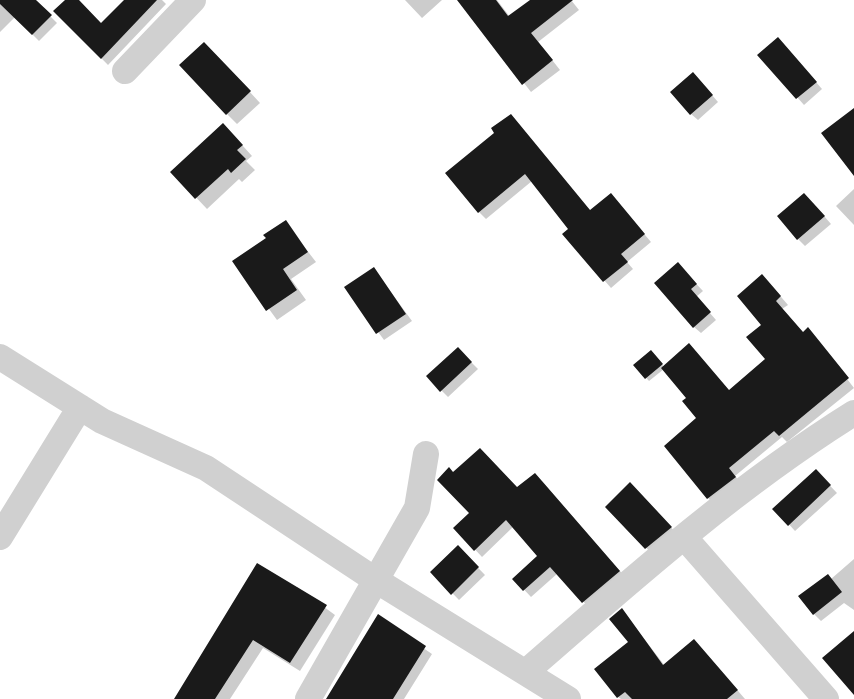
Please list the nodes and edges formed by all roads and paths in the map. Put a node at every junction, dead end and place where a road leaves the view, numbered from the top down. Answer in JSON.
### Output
{"nodes":[{"id":1,"x":193,"y":0,"type":"edge"},
{"id":2,"x":125,"y":71,"type":"dead end"},
{"id":3,"x":0,"y":357,"type":"edge"},
{"id":4,"x":80,"y":407,"type":"junction"},
{"id":5,"x":854,"y":413,"type":"edge"},
{"id":6,"x":426,"y":454,"type":"dead end"},
{"id":7,"x":0,"y":537,"type":"edge"},
{"id":8,"x":685,"y":538,"type":"junction"},
{"id":9,"x":374,"y":579,"type":"junction"},
{"id":10,"x":527,"y":672,"type":"junction"},
{"id":11,"x":308,"y":699,"type":"edge"},
{"id":12,"x":568,"y":699,"type":"edge"},
{"id":13,"x":826,"y":699,"type":"edge"}],
"edges":[{"from":1,"to":2,"type":"street"},
{"from":3,"to":4,"type":"street"},
{"from":4,"to":7,"type":"street"},
{"from":4,"to":9,"type":"street"},
{"from":5,"to":8,"type":"street"},
{"from":6,"to":9,"type":"street"},
{"from":8,"to":10,"type":"street"},
{"from":8,"to":13,"type":"street"},
{"from":9,"to":10,"type":"street"},
{"from":9,"to":11,"type":"street"},
{"from":10,"to":12,"type":"street"}]}
